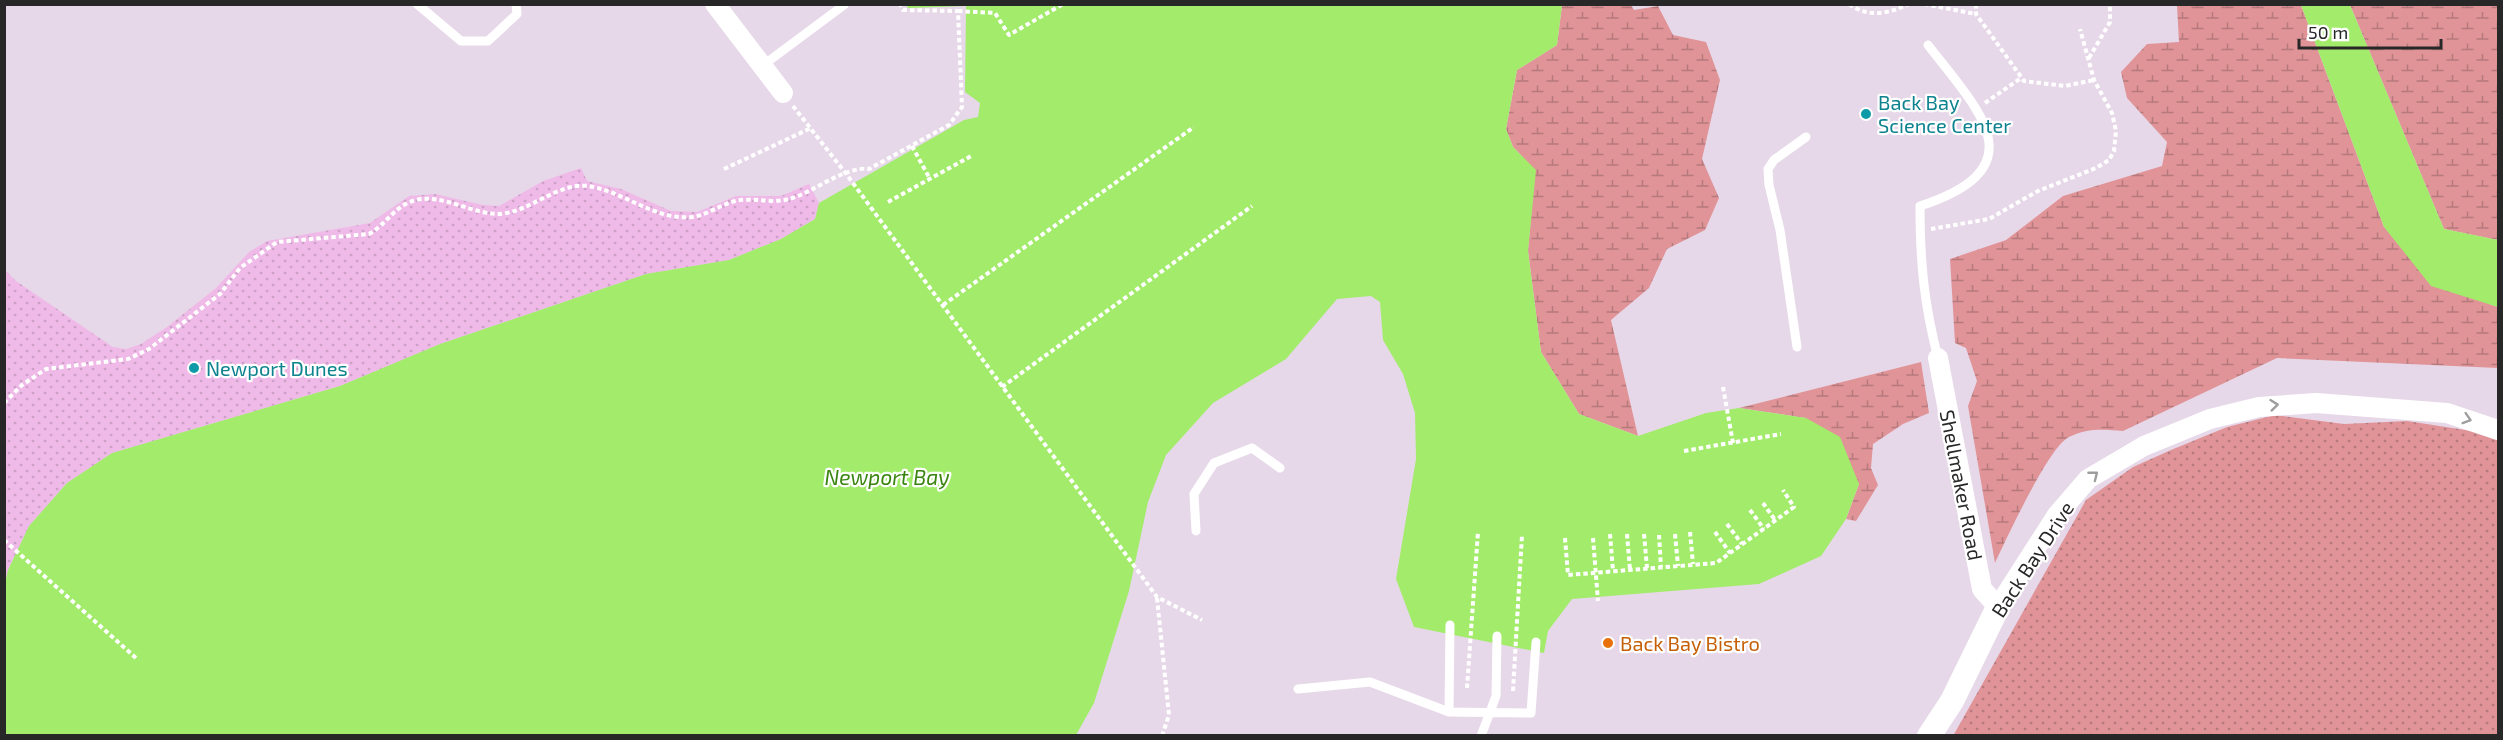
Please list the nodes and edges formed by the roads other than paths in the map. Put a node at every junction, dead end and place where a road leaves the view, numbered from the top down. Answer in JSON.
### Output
{"nodes":[{"id":1,"x":417,"y":4,"type":"edge"},
{"id":2,"x":516,"y":4,"type":"edge"},
{"id":3,"x":715,"y":4,"type":"edge"},
{"id":4,"x":844,"y":5,"type":"edge"},
{"id":5,"x":1928,"y":45,"type":"dead end"},
{"id":6,"x":762,"y":66,"type":"junction"},
{"id":7,"x":783,"y":93,"type":"road end"},
{"id":8,"x":1806,"y":137,"type":"dead end"},
{"id":9,"x":1797,"y":347,"type":"dead end"},
{"id":10,"x":1938,"y":358,"type":"joint"},
{"id":11,"x":2499,"y":430,"type":"edge"},
{"id":12,"x":1280,"y":468,"type":"dead end"},
{"id":13,"x":1196,"y":531,"type":"dead end"},
{"id":14,"x":1998,"y":607,"type":"junction"},
{"id":15,"x":1450,"y":625,"type":"dead end"},
{"id":16,"x":1497,"y":636,"type":"dead end"},
{"id":17,"x":1536,"y":642,"type":"dead end"},
{"id":18,"x":1298,"y":689,"type":"dead end"},
{"id":19,"x":1449,"y":712,"type":"junction"},
{"id":20,"x":1490,"y":712,"type":"junction"},
{"id":21,"x":1480,"y":735,"type":"edge"},
{"id":22,"x":1929,"y":735,"type":"edge"}],
"edges":[{"from":1,"to":2,"type":"lane"},
{"from":3,"to":6,"type":"street"},
{"from":4,"to":6,"type":"lane"},
{"from":5,"to":10,"type":"lane"},
{"from":6,"to":7,"type":"street"},
{"from":8,"to":9,"type":"lane"},
{"from":10,"to":14,"type":"street","name":"Shellmaker Road"},
{"from":14,"to":11,"type":"street","name":"Back Bay Drive","one_way":true},
{"from":12,"to":13,"type":"lane"},
{"from":14,"to":22,"type":"street","name":"Back Bay Drive"},
{"from":15,"to":19,"type":"lane"},
{"from":16,"to":20,"type":"lane"},
{"from":17,"to":20,"type":"lane"},
{"from":18,"to":19,"type":"lane"},
{"from":19,"to":20,"type":"lane"},
{"from":20,"to":21,"type":"lane"}]}
